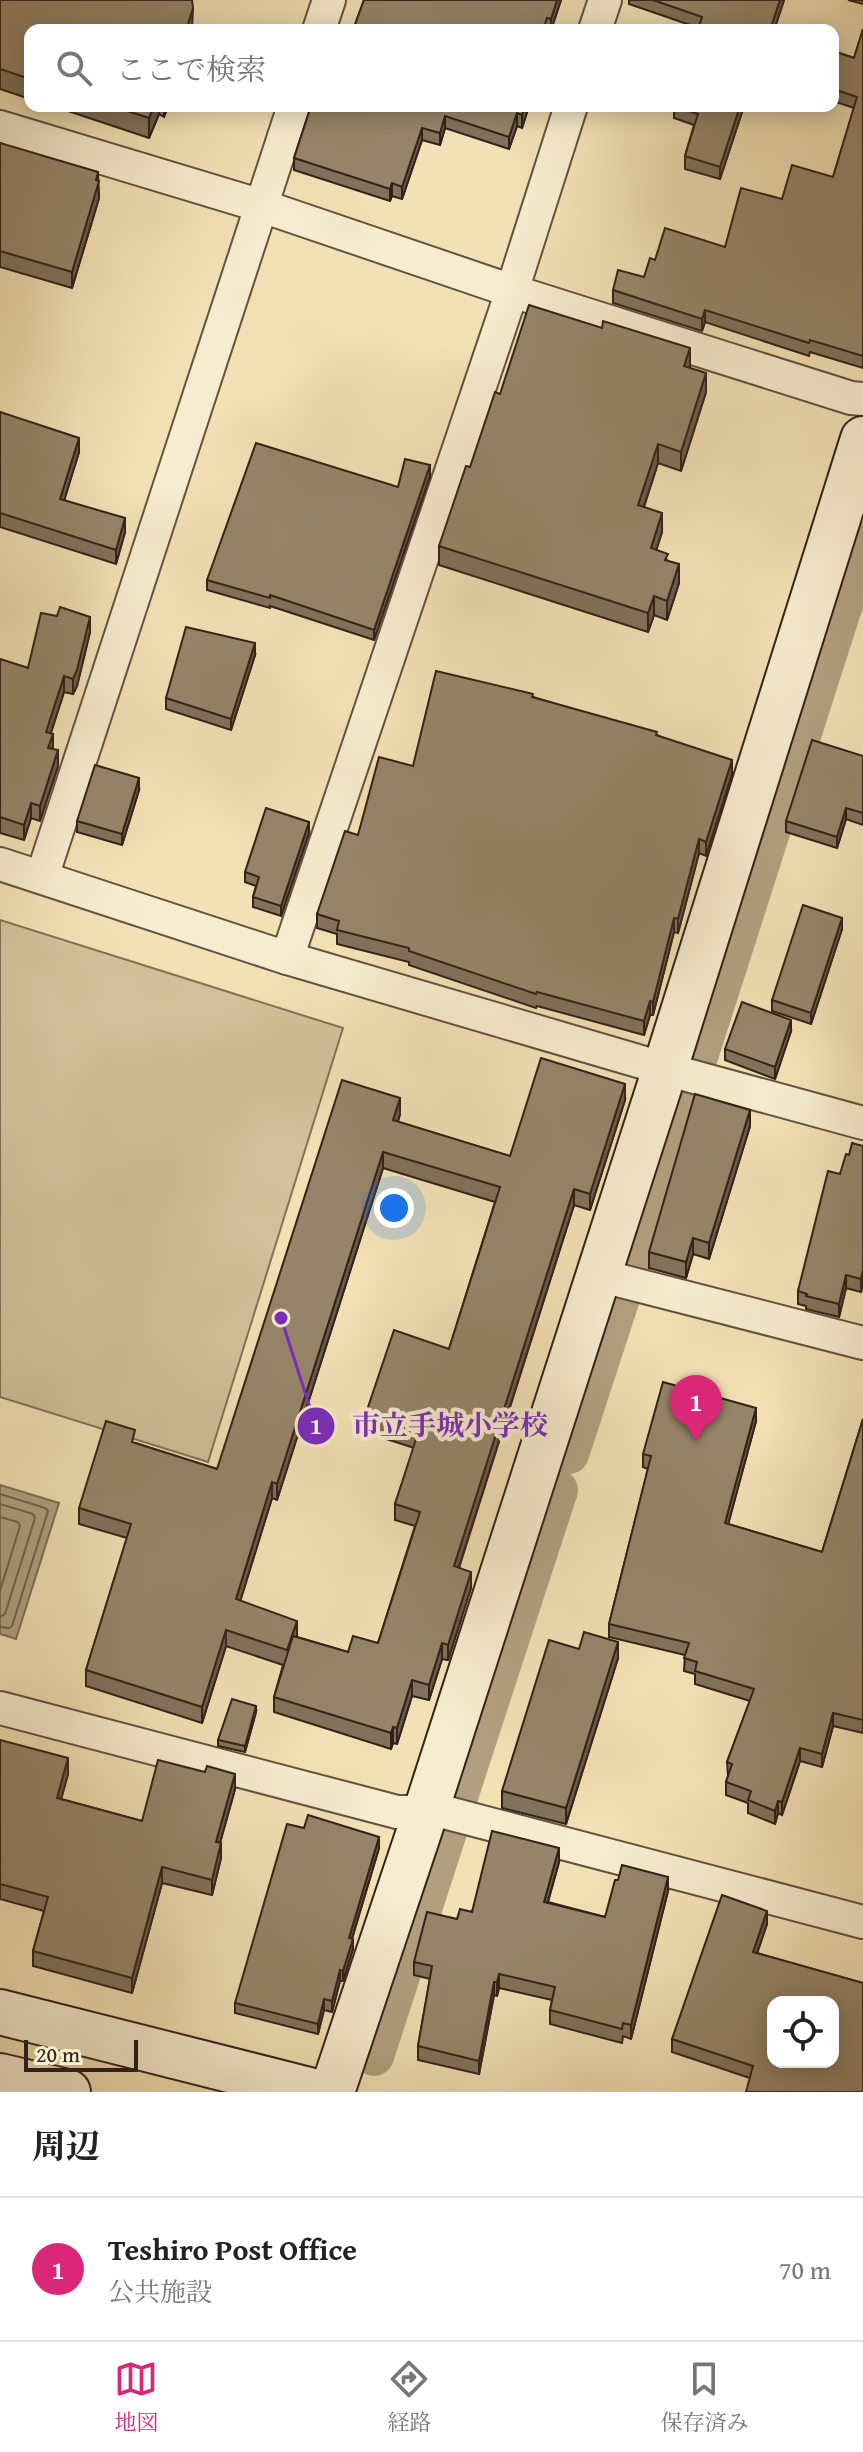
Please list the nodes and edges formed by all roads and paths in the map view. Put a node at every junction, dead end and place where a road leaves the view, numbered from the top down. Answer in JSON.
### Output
{"nodes":[{"id":1,"x":329,"y":0,"type":"edge"},
{"id":2,"x":605,"y":0,"type":"edge"},
{"id":3,"x":321,"y":24,"type":"edge"},
{"id":4,"x":597,"y":24,"type":"edge"},
{"id":5,"x":292,"y":112,"type":"edge"},
{"id":6,"x":569,"y":112,"type":"edge"},
{"id":7,"x":0,"y":127,"type":"edge"},
{"id":8,"x":262,"y":206,"type":"junction"},
{"id":9,"x":512,"y":291,"type":"junction"},
{"id":10,"x":863,"y":399,"type":"edge"},
{"id":11,"x":863,"y":439,"type":"edge"},
{"id":12,"x":0,"y":864,"type":"edge"},
{"id":13,"x":42,"y":877,"type":"junction"},
{"id":14,"x":287,"y":958,"type":"junction"},
{"id":15,"x":665,"y":1069,"type":"junction"},
{"id":16,"x":863,"y":1123,"type":"edge"},
{"id":17,"x":598,"y":1275,"type":"junction"},
{"id":18,"x":863,"y":1343,"type":"edge"},
{"id":19,"x":0,"y":1708,"type":"edge"},
{"id":20,"x":425,"y":1814,"type":"junction"},
{"id":21,"x":863,"y":1922,"type":"edge"},
{"id":22,"x":0,"y":2012,"type":"edge"},
{"id":23,"x":0,"y":2076,"type":"edge"},
{"id":24,"x":68,"y":2092,"type":"edge"},
{"id":25,"x":317,"y":2092,"type":"edge"},
{"id":26,"x":332,"y":2092,"type":"edge"}],
"edges":[{"from":1,"to":3,"type":"street"},
{"from":2,"to":4,"type":"street"},
{"from":5,"to":8,"type":"street"},
{"from":6,"to":9,"type":"street"},
{"from":7,"to":8,"type":"street"},
{"from":8,"to":9,"type":"street"},
{"from":8,"to":13,"type":"street"},
{"from":9,"to":10,"type":"street"},
{"from":9,"to":14,"type":"street"},
{"from":11,"to":15,"type":"street"},
{"from":12,"to":13,"type":"street"},
{"from":13,"to":14,"type":"street"},
{"from":14,"to":15,"type":"street"},
{"from":15,"to":16,"type":"street"},
{"from":15,"to":17,"type":"street"},
{"from":17,"to":18,"type":"street"},
{"from":17,"to":20,"type":"street"},
{"from":19,"to":20,"type":"street"},
{"from":20,"to":21,"type":"street"},
{"from":20,"to":26,"type":"street"},
{"from":22,"to":25,"type":"street"},
{"from":23,"to":24,"type":"street"}]}
